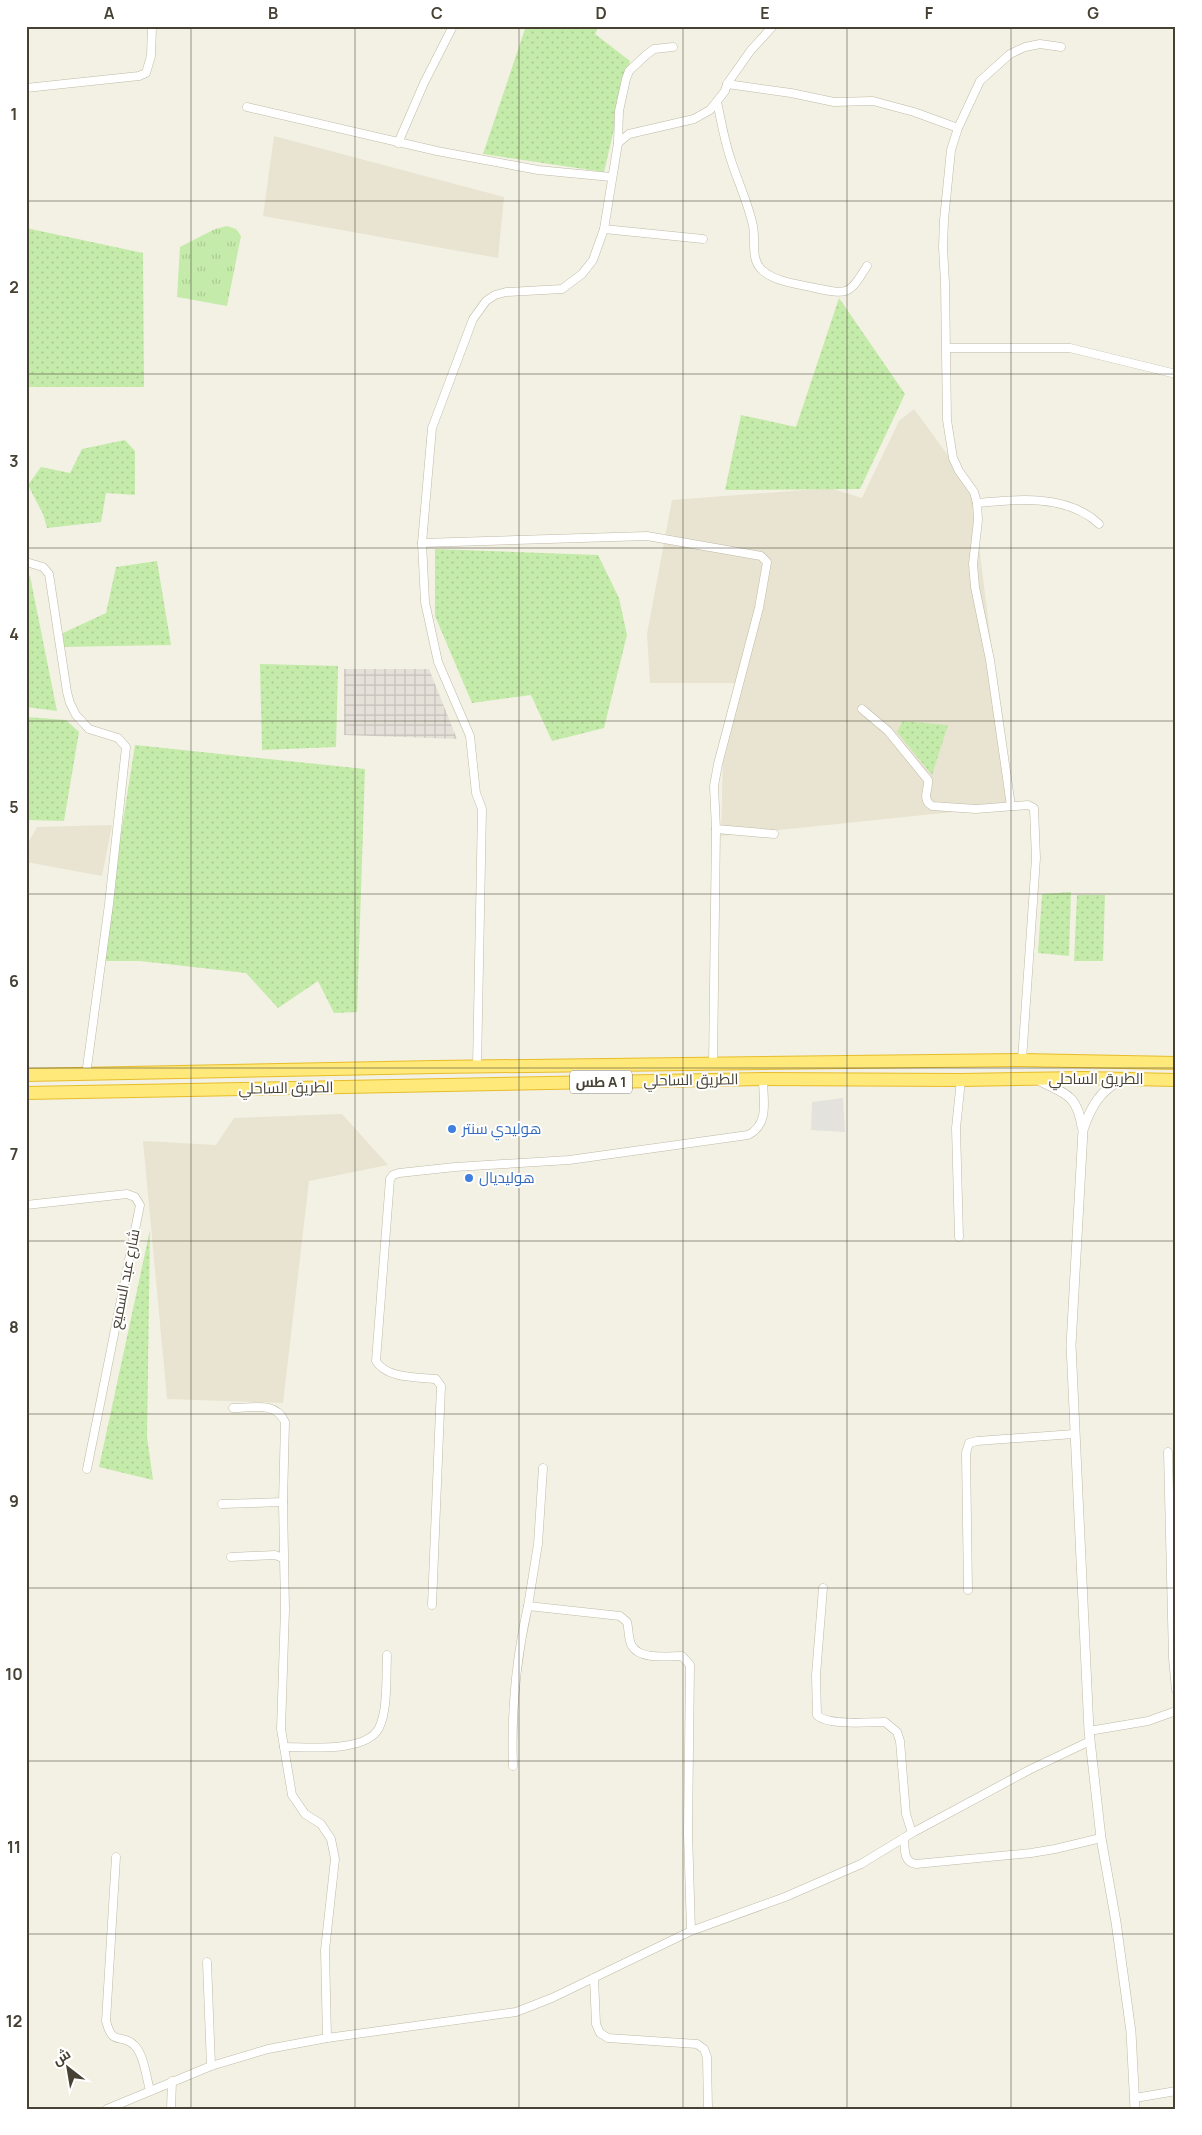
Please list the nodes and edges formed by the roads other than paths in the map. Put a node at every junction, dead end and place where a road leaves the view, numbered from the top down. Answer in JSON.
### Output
{"nodes":[{"id":1,"x":152,"y":26,"type":"edge"},
{"id":2,"x":453,"y":26,"type":"edge"},
{"id":3,"x":773,"y":26,"type":"edge"},
{"id":4,"x":673,"y":47,"type":"dead end"},
{"id":5,"x":1061,"y":48,"type":"dead end"},
{"id":6,"x":727,"y":84,"type":"junction"},
{"id":7,"x":26,"y":88,"type":"edge"},
{"id":8,"x":717,"y":102,"type":"junction"},
{"id":9,"x":247,"y":107,"type":"dead end"},
{"id":10,"x":958,"y":128,"type":"junction"},
{"id":11,"x":618,"y":142,"type":"junction"},
{"id":12,"x":398,"y":143,"type":"junction"},
{"id":13,"x":611,"y":178,"type":"junction"},
{"id":14,"x":604,"y":229,"type":"junction"},
{"id":15,"x":703,"y":239,"type":"dead end"},
{"id":16,"x":867,"y":266,"type":"dead end"},
{"id":17,"x":946,"y":348,"type":"junction"},
{"id":18,"x":1176,"y":374,"type":"edge"},
{"id":19,"x":976,"y":503,"type":"junction"},
{"id":20,"x":1099,"y":524,"type":"dead end"},
{"id":21,"x":422,"y":544,"type":"junction"},
{"id":22,"x":26,"y":562,"type":"edge"},
{"id":23,"x":862,"y":709,"type":"dead end"},
{"id":24,"x":1011,"y":806,"type":"junction"},
{"id":25,"x":716,"y":829,"type":"junction"},
{"id":26,"x":774,"y":834,"type":"dead end"},
{"id":27,"x":1022,"y":1060,"type":"junction"},
{"id":28,"x":1176,"y":1063,"type":"edge"},
{"id":29,"x":713,"y":1065,"type":"junction"},
{"id":30,"x":477,"y":1067,"type":"junction"},
{"id":31,"x":26,"y":1075,"type":"edge"},
{"id":32,"x":86,"y":1075,"type":"junction"},
{"id":33,"x":1123,"y":1078,"type":"junction"},
{"id":34,"x":763,"y":1079,"type":"junction"},
{"id":35,"x":961,"y":1080,"type":"junction"},
{"id":36,"x":1037,"y":1080,"type":"junction"},
{"id":37,"x":1176,"y":1080,"type":"edge"},
{"id":38,"x":26,"y":1093,"type":"edge"},
{"id":39,"x":1083,"y":1130,"type":"junction"},
{"id":40,"x":26,"y":1205,"type":"edge"},
{"id":41,"x":959,"y":1237,"type":"dead end"},
{"id":42,"x":233,"y":1408,"type":"dead end"},
{"id":43,"x":1074,"y":1434,"type":"junction"},
{"id":44,"x":1168,"y":1452,"type":"dead end"},
{"id":45,"x":543,"y":1468,"type":"dead end"},
{"id":46,"x":88,"y":1469,"type":"dead end"},
{"id":47,"x":283,"y":1502,"type":"junction"},
{"id":48,"x":222,"y":1504,"type":"dead end"},
{"id":49,"x":231,"y":1557,"type":"dead end"},
{"id":50,"x":283,"y":1558,"type":"junction"},
{"id":51,"x":823,"y":1588,"type":"dead end"},
{"id":52,"x":968,"y":1590,"type":"dead end"},
{"id":53,"x":432,"y":1605,"type":"dead end"},
{"id":54,"x":528,"y":1606,"type":"junction"},
{"id":55,"x":387,"y":1655,"type":"dead end"},
{"id":56,"x":1176,"y":1690,"type":"edge"},
{"id":57,"x":1176,"y":1711,"type":"edge"},
{"id":58,"x":1089,"y":1731,"type":"junction"},
{"id":59,"x":1090,"y":1741,"type":"junction"},
{"id":60,"x":284,"y":1747,"type":"junction"},
{"id":61,"x":513,"y":1766,"type":"dead end"},
{"id":62,"x":912,"y":1833,"type":"junction"},
{"id":63,"x":904,"y":1838,"type":"junction"},
{"id":64,"x":1101,"y":1838,"type":"junction"},
{"id":65,"x":116,"y":1857,"type":"dead end"},
{"id":66,"x":691,"y":1931,"type":"junction"},
{"id":67,"x":206,"y":1962,"type":"dead end"},
{"id":68,"x":594,"y":1978,"type":"junction"},
{"id":69,"x":327,"y":2038,"type":"junction"},
{"id":70,"x":211,"y":2066,"type":"junction"},
{"id":71,"x":172,"y":2081,"type":"junction"},
{"id":72,"x":150,"y":2090,"type":"junction"},
{"id":73,"x":1176,"y":2091,"type":"edge"},
{"id":74,"x":1135,"y":2098,"type":"junction"},
{"id":75,"x":106,"y":2109,"type":"edge"},
{"id":76,"x":171,"y":2109,"type":"edge"},
{"id":77,"x":708,"y":2109,"type":"edge"},
{"id":78,"x":1135,"y":2109,"type":"edge"}],
"edges":[{"from":1,"to":7,"type":"street"},
{"from":2,"to":12,"type":"street"},
{"from":3,"to":6,"type":"street"},
{"from":4,"to":11,"type":"street"},
{"from":5,"to":10,"type":"street"},
{"from":6,"to":8,"type":"street"},
{"from":6,"to":10,"type":"street"},
{"from":8,"to":11,"type":"street"},
{"from":8,"to":16,"type":"street"},
{"from":9,"to":12,"type":"street"},
{"from":10,"to":17,"type":"street"},
{"from":11,"to":13,"type":"street"},
{"from":12,"to":13,"type":"street"},
{"from":13,"to":14,"type":"street"},
{"from":14,"to":15,"type":"street"},
{"from":14,"to":21,"type":"street"},
{"from":17,"to":18,"type":"street"},
{"from":17,"to":19,"type":"street"},
{"from":19,"to":20,"type":"street"},
{"from":19,"to":24,"type":"street"},
{"from":21,"to":25,"type":"street"},
{"from":21,"to":30,"type":"street"},
{"from":22,"to":32,"type":"street"},
{"from":23,"to":24,"type":"street"},
{"from":24,"to":27,"type":"street"},
{"from":25,"to":26,"type":"street"},
{"from":25,"to":29,"type":"street"},
{"from":27,"to":28,"type":"highway","name":"الطريق الساحلي","number":"طس A 1"},
{"from":27,"to":29,"type":"highway","name":"الطريق الساحلي","number":"طس A 1"},
{"from":29,"to":30,"type":"highway","name":"الطريق الساحلي","number":"طس A 1"},
{"from":30,"to":32,"type":"highway","name":"الطريق الساحلي","number":"طس A 1"},
{"from":31,"to":32,"type":"highway","name":"الطريق الساحلي","number":"طس A 1"},
{"from":33,"to":36,"type":"highway","name":"الطريق الساحلي","number":"طس A 1"},
{"from":33,"to":37,"type":"highway","name":"الطريق الساحلي","number":"طس A 1"},
{"from":33,"to":39,"type":"street"},
{"from":34,"to":35,"type":"highway","name":"الطريق الساحلي","number":"طس A 1"},
{"from":34,"to":38,"type":"highway","name":"الطريق الساحلي","number":"طس A 1"},
{"from":34,"to":53,"type":"street"},
{"from":35,"to":36,"type":"highway","name":"الطريق الساحلي","number":"طس A 1"},
{"from":35,"to":41,"type":"street"},
{"from":36,"to":39,"type":"street"},
{"from":39,"to":43,"type":"street"},
{"from":40,"to":46,"type":"street","name":"شارع عبد السميع"},
{"from":42,"to":47,"type":"street"},
{"from":43,"to":52,"type":"street"},
{"from":43,"to":58,"type":"street"},
{"from":44,"to":56,"type":"street"},
{"from":45,"to":54,"type":"street"},
{"from":47,"to":48,"type":"street"},
{"from":47,"to":50,"type":"street"},
{"from":49,"to":50,"type":"street"},
{"from":50,"to":60,"type":"street"},
{"from":51,"to":62,"type":"street"},
{"from":54,"to":61,"type":"street"},
{"from":54,"to":66,"type":"street"},
{"from":55,"to":60,"type":"street"},
{"from":57,"to":58,"type":"street"},
{"from":58,"to":59,"type":"street"},
{"from":59,"to":62,"type":"street"},
{"from":59,"to":64,"type":"street"},
{"from":60,"to":69,"type":"street"},
{"from":62,"to":63,"type":"street"},
{"from":63,"to":64,"type":"street"},
{"from":63,"to":66,"type":"street"},
{"from":64,"to":74,"type":"street"},
{"from":65,"to":72,"type":"street"},
{"from":66,"to":68,"type":"street"},
{"from":67,"to":70,"type":"street"},
{"from":68,"to":69,"type":"street"},
{"from":68,"to":77,"type":"street"},
{"from":69,"to":70,"type":"street"},
{"from":70,"to":71,"type":"street"},
{"from":71,"to":72,"type":"street"},
{"from":71,"to":76,"type":"street"},
{"from":72,"to":75,"type":"street"},
{"from":73,"to":74,"type":"street"},
{"from":74,"to":78,"type":"street"}]}
